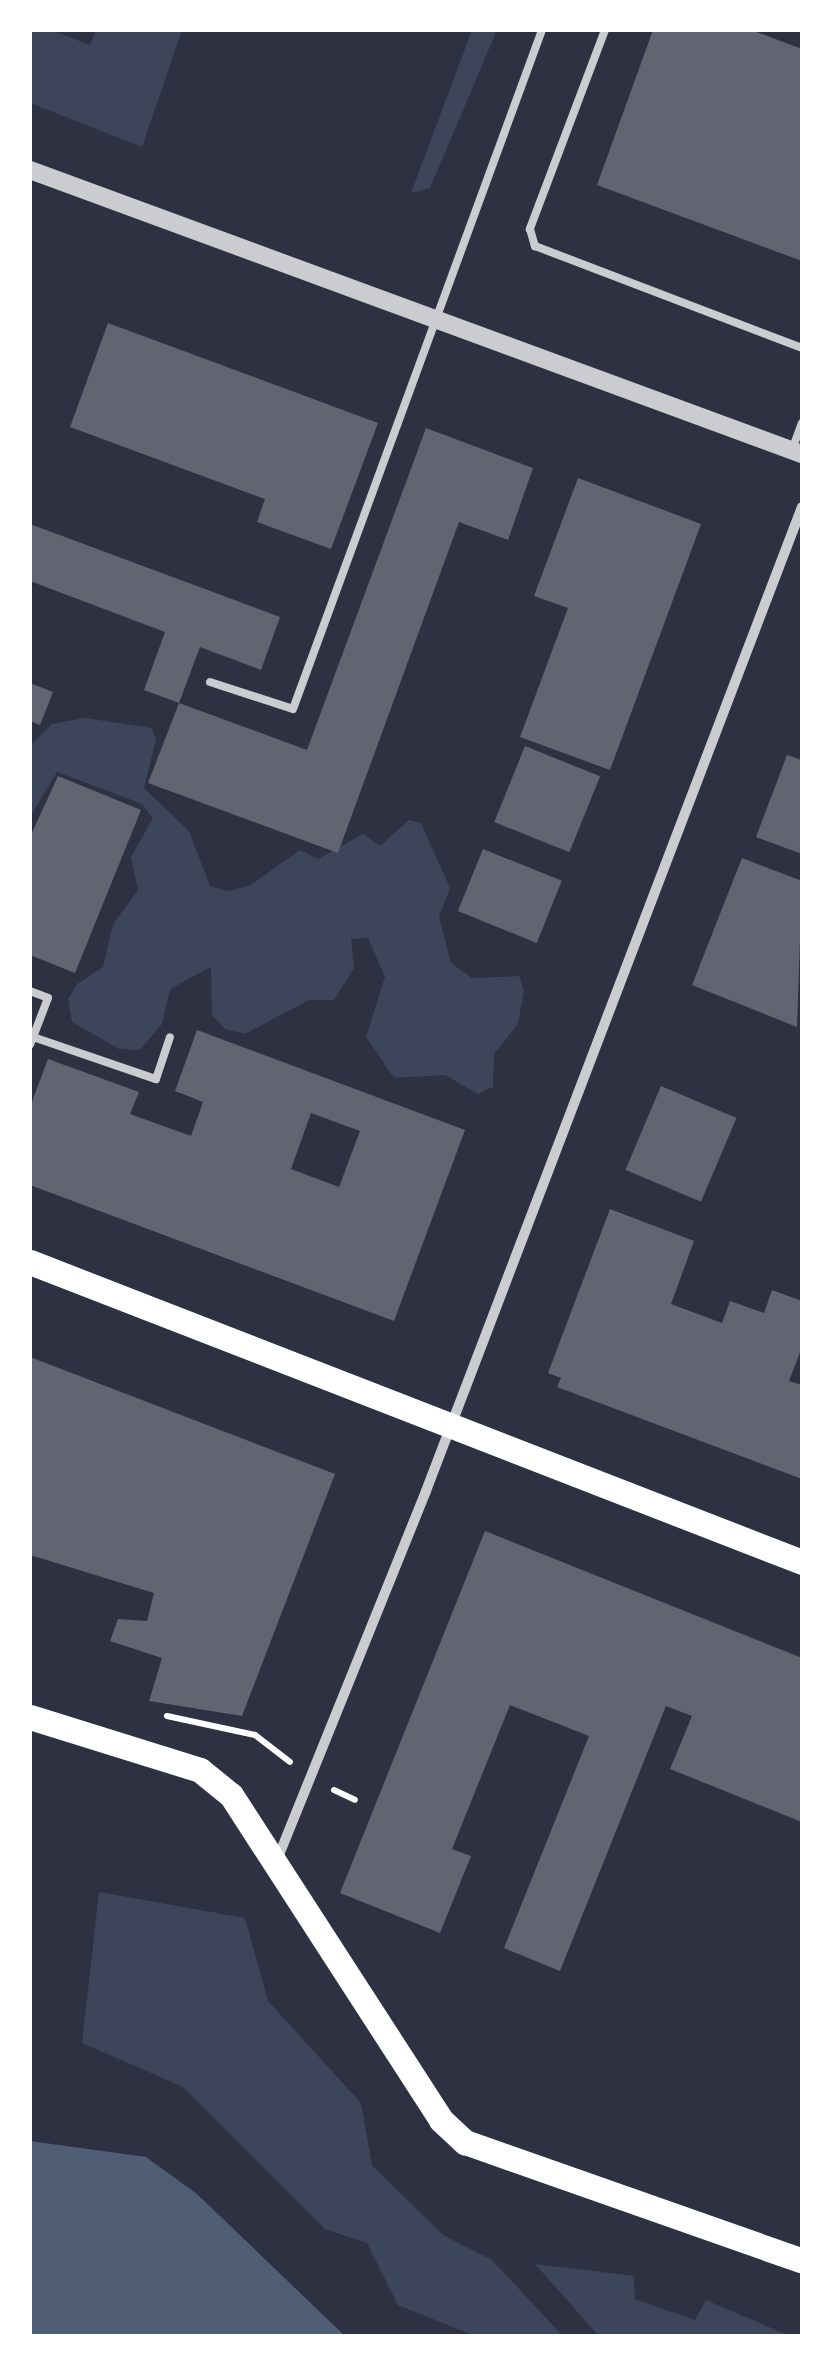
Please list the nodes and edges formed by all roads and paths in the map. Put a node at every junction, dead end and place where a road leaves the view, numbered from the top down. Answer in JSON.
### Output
{"nodes":[{"id":1,"x":542,"y":30,"type":"edge"},
{"id":2,"x":605,"y":30,"type":"edge"},
{"id":3,"x":30,"y":170,"type":"edge"},
{"id":4,"x":435,"y":320,"type":"junction"},
{"id":5,"x":802,"y":348,"type":"edge"},
{"id":6,"x":802,"y":424,"type":"edge"},
{"id":7,"x":797,"y":452,"type":"edge"},
{"id":8,"x":802,"y":507,"type":"edge"},
{"id":9,"x":210,"y":682,"type":"dead end"},
{"id":10,"x":30,"y":991,"type":"edge"},
{"id":11,"x":170,"y":1037,"type":"dead end"},
{"id":12,"x":31,"y":1041,"type":"edge"},
{"id":13,"x":30,"y":1262,"type":"edge"},
{"id":14,"x":449,"y":1426,"type":"junction"},
{"id":15,"x":802,"y":1562,"type":"edge"},
{"id":16,"x":167,"y":1716,"type":"dead end"},
{"id":17,"x":30,"y":1718,"type":"edge"},
{"id":18,"x":310,"y":1778,"type":"junction"},
{"id":19,"x":355,"y":1800,"type":"dead end"},
{"id":20,"x":276,"y":1861,"type":"junction"},
{"id":21,"x":802,"y":2261,"type":"edge"}],
"edges":[{"from":1,"to":4,"type":"lane"},
{"from":2,"to":5,"type":"lane"},
{"from":3,"to":4,"type":"street"},
{"from":4,"to":7,"type":"street"},
{"from":4,"to":9,"type":"lane"},
{"from":6,"to":7,"type":"lane"},
{"from":8,"to":14,"type":"street"},
{"from":10,"to":12,"type":"lane"},
{"from":11,"to":12,"type":"lane"},
{"from":13,"to":14,"type":"main road"},
{"from":14,"to":15,"type":"main road"},
{"from":14,"to":18,"type":"street"},
{"from":16,"to":18,"type":"path"},
{"from":17,"to":20,"type":"main road"},
{"from":18,"to":19,"type":"path"},
{"from":18,"to":20,"type":"street"},
{"from":20,"to":21,"type":"main road"}]}
